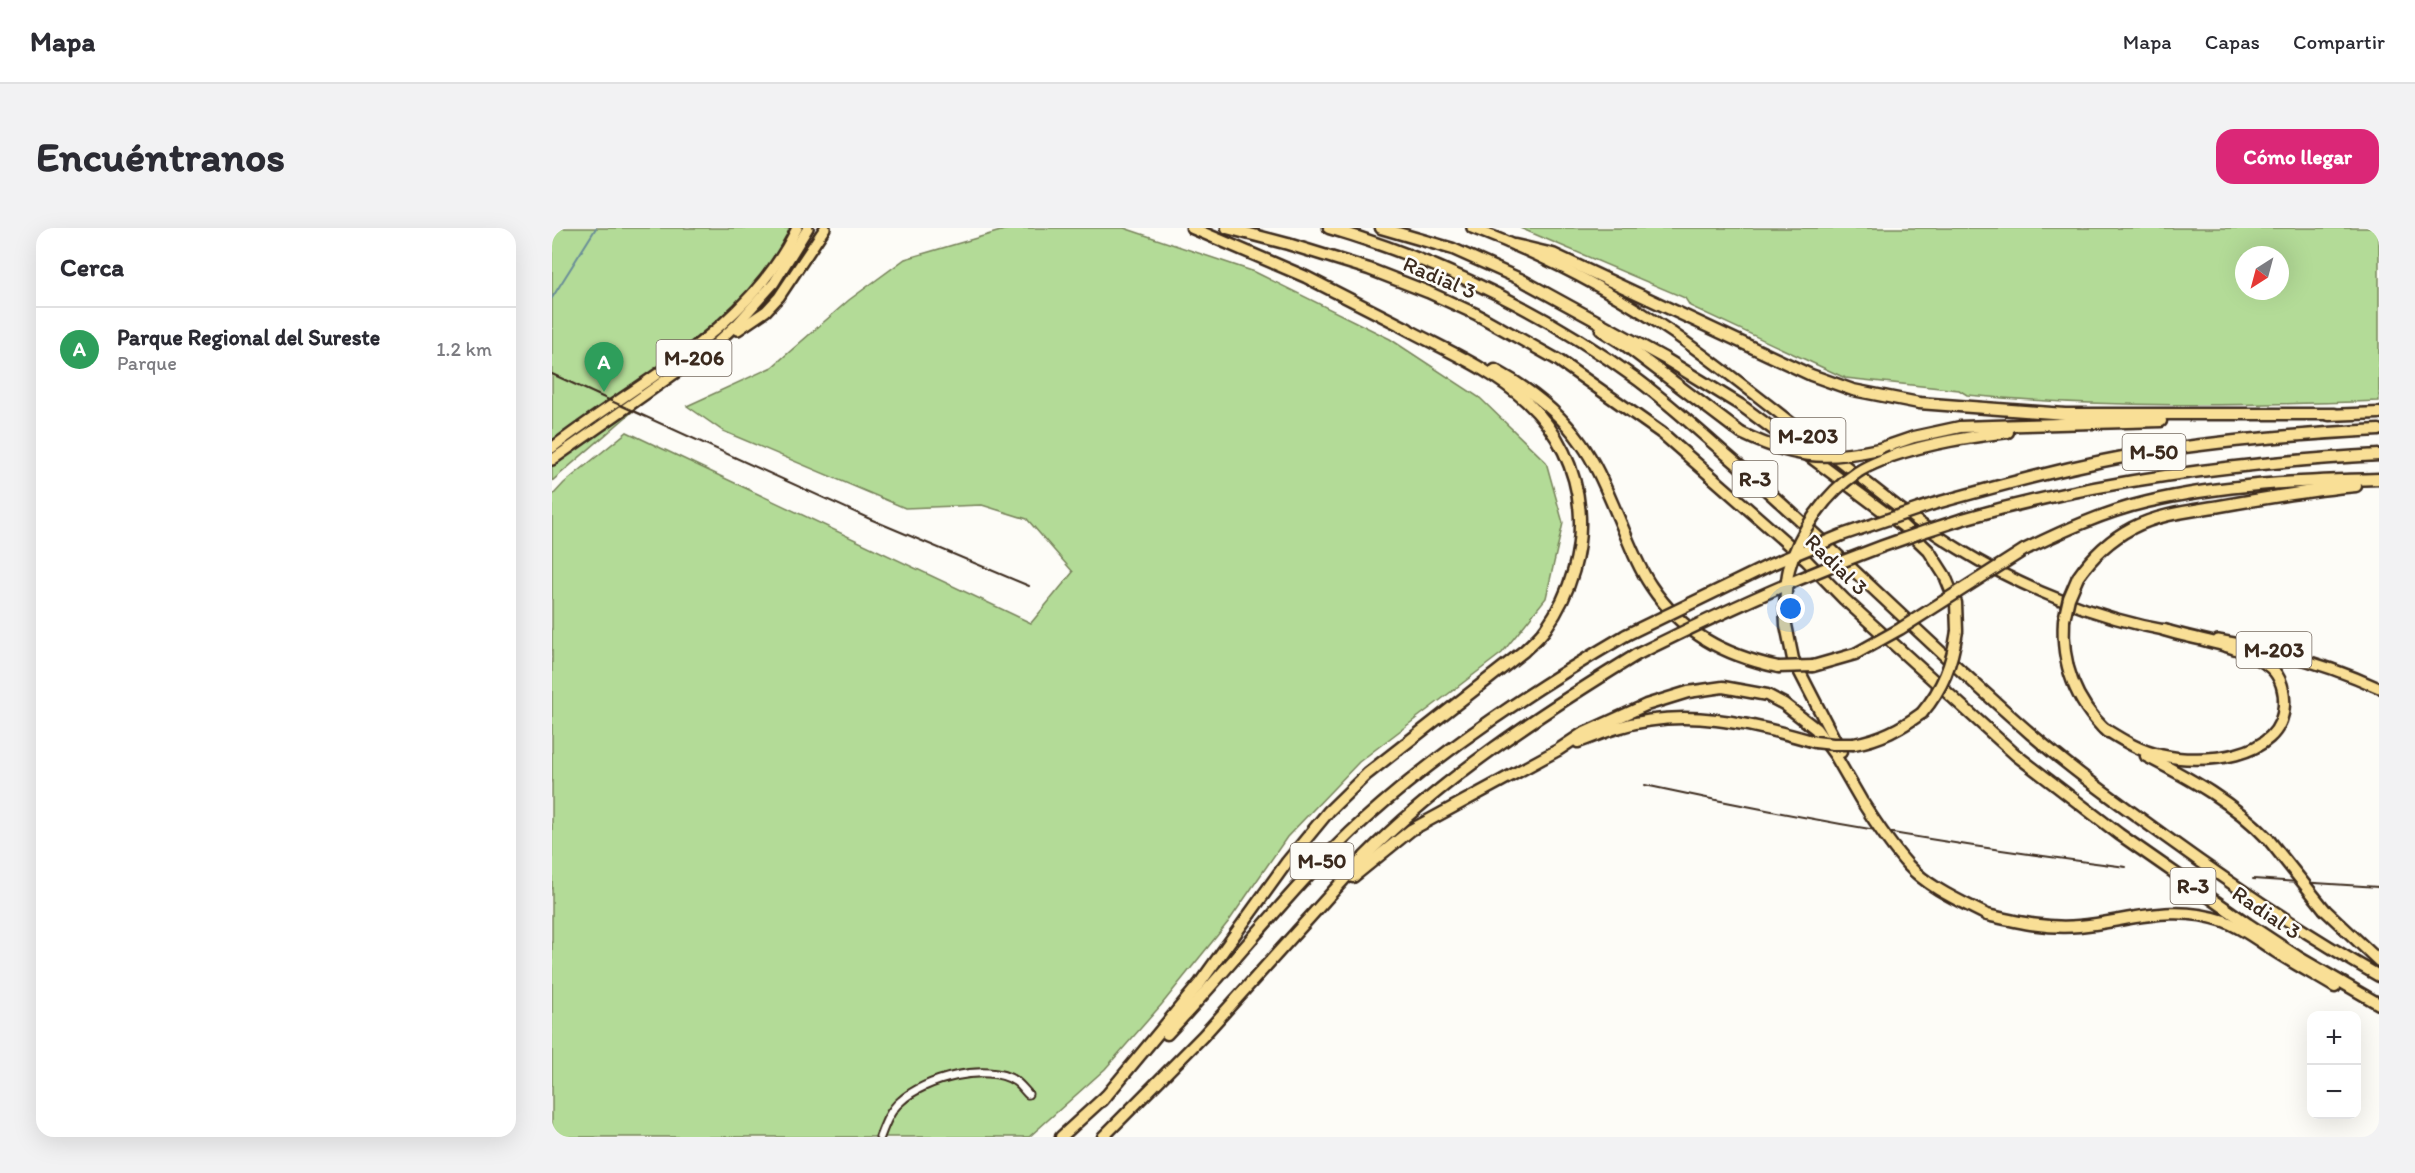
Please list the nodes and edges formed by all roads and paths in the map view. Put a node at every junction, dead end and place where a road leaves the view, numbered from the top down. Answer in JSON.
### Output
{"nodes":[{"id":1,"x":797,"y":228,"type":"edge"},
{"id":2,"x":808,"y":228,"type":"edge"},
{"id":3,"x":825,"y":228,"type":"edge"},
{"id":4,"x":1192,"y":228,"type":"edge"},
{"id":5,"x":1227,"y":228,"type":"edge"},
{"id":6,"x":1329,"y":228,"type":"edge"},
{"id":7,"x":1383,"y":228,"type":"edge"},
{"id":8,"x":1472,"y":228,"type":"edge"},
{"id":9,"x":1515,"y":245,"type":"junction"},
{"id":10,"x":1401,"y":326,"type":"junction"},
{"id":11,"x":711,"y":348,"type":"junction"},
{"id":12,"x":2379,"y":413,"type":"edge"},
{"id":13,"x":2334,"y":414,"type":"junction"},
{"id":14,"x":2065,"y":425,"type":"junction"},
{"id":15,"x":2379,"y":430,"type":"edge"},
{"id":16,"x":552,"y":447,"type":"edge"},
{"id":17,"x":2379,"y":455,"type":"edge"},
{"id":18,"x":552,"y":460,"type":"edge"},
{"id":19,"x":2379,"y":479,"type":"edge"},
{"id":20,"x":2379,"y":484,"type":"edge"},
{"id":21,"x":2164,"y":630,"type":"junction"},
{"id":22,"x":2379,"y":688,"type":"edge"},
{"id":23,"x":2103,"y":728,"type":"junction"},
{"id":24,"x":1558,"y":750,"type":"junction"},
{"id":25,"x":1862,"y":801,"type":"junction"},
{"id":26,"x":1331,"y":892,"type":"junction"},
{"id":27,"x":2379,"y":961,"type":"edge"},
{"id":28,"x":2379,"y":976,"type":"edge"},
{"id":29,"x":2379,"y":1004,"type":"edge"},
{"id":30,"x":2379,"y":1010,"type":"edge"},
{"id":31,"x":1028,"y":1094,"type":"dead end"},
{"id":32,"x":1102,"y":1101,"type":"junction"},
{"id":33,"x":880,"y":1137,"type":"edge"},
{"id":34,"x":1061,"y":1137,"type":"edge"},
{"id":35,"x":1103,"y":1137,"type":"edge"}],
"edges":[{"from":1,"to":16,"type":"main road","number":"M-206"},
{"from":2,"to":11,"type":"main road","number":"M-206"},
{"from":3,"to":11,"type":"main road"},
{"from":4,"to":10,"type":"highway"},
{"from":5,"to":29,"type":"highway","name":"Radial 3","number":"R-3"},
{"from":6,"to":28,"type":"highway","name":"Radial 3","number":"R-3"},
{"from":7,"to":14,"type":"highway","bridge":true},
{"from":7,"to":24,"type":"highway","bridge":true},
{"from":8,"to":9,"type":"main road","number":"M-203"},
{"from":9,"to":13,"type":"highway"},
{"from":9,"to":21,"type":"main road","number":"M-203"},
{"from":10,"to":19,"type":"highway","bridge":true},
{"from":10,"to":32,"type":"highway"},
{"from":11,"to":18,"type":"main road","number":"M-206"},
{"from":12,"to":13,"type":"highway"},
{"from":13,"to":14,"type":"highway"},
{"from":14,"to":25,"type":"highway","bridge":true},
{"from":15,"to":32,"type":"highway","number":"M-50","bridge":true},
{"from":17,"to":26,"type":"highway","number":"M-50","bridge":true},
{"from":20,"to":23,"type":"highway","bridge":true},
{"from":21,"to":22,"type":"main road","number":"M-203"},
{"from":21,"to":23,"type":"highway"},
{"from":23,"to":27,"type":"highway","bridge":true},
{"from":24,"to":25,"type":"highway"},
{"from":24,"to":26,"type":"highway"},
{"from":25,"to":30,"type":"highway","bridge":true},
{"from":26,"to":35,"type":"highway","number":"M-50"},
{"from":31,"to":33,"type":"street"},
{"from":32,"to":34,"type":"highway","number":"M-50"}]}
